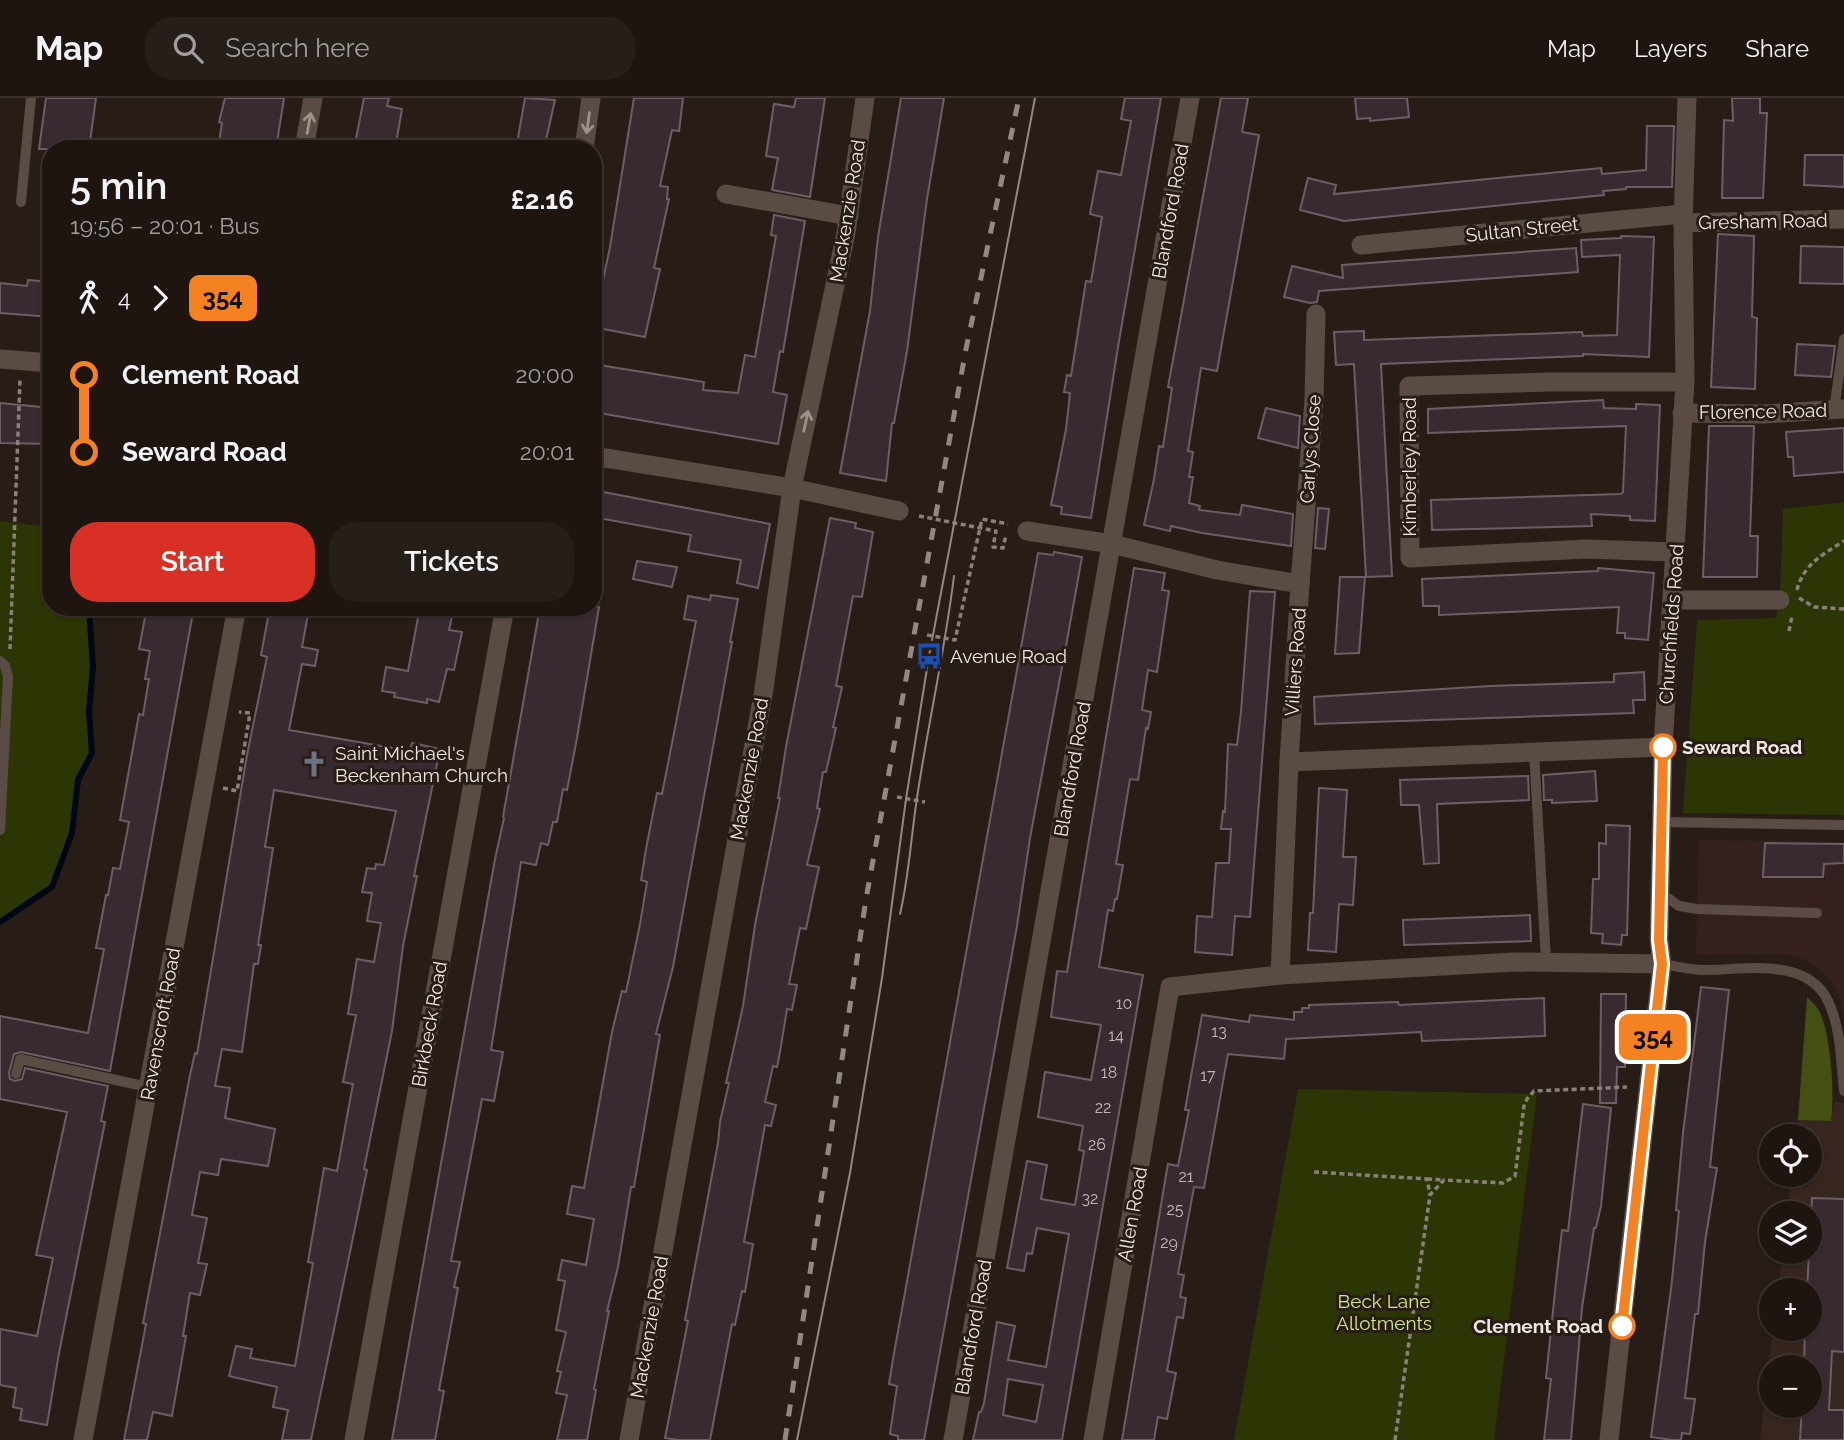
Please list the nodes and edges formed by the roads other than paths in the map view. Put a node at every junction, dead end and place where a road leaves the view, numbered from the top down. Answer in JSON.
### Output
{"nodes":[{"id":1,"x":31,"y":98,"type":"edge"},
{"id":2,"x":313,"y":98,"type":"edge"},
{"id":3,"x":591,"y":98,"type":"edge"},
{"id":4,"x":865,"y":98,"type":"edge"},
{"id":5,"x":1190,"y":98,"type":"edge"},
{"id":6,"x":1687,"y":98,"type":"edge"},
{"id":7,"x":306,"y":140,"type":"edge"},
{"id":8,"x":585,"y":140,"type":"edge"},
{"id":9,"x":726,"y":194,"type":"dead end"},
{"id":10,"x":21,"y":202,"type":"dead end"},
{"id":11,"x":849,"y":216,"type":"junction"},
{"id":12,"x":1683,"y":218,"type":"junction"},
{"id":13,"x":1844,"y":219,"type":"edge"},
{"id":14,"x":1362,"y":245,"type":"dead end"},
{"id":15,"x":1316,"y":314,"type":"dead end"},
{"id":16,"x":1844,"y":339,"type":"edge"},
{"id":17,"x":0,"y":359,"type":"edge"},
{"id":18,"x":42,"y":362,"type":"edge"},
{"id":19,"x":1685,"y":382,"type":"junction"},
{"id":20,"x":1839,"y":409,"type":"edge"},
{"id":21,"x":1682,"y":413,"type":"junction"},
{"id":22,"x":602,"y":457,"type":"edge"},
{"id":23,"x":792,"y":488,"type":"junction"},
{"id":24,"x":905,"y":513,"type":"road end"},
{"id":25,"x":1027,"y":531,"type":"dead end"},
{"id":26,"x":1112,"y":544,"type":"junction"},
{"id":27,"x":1675,"y":552,"type":"junction"},
{"id":28,"x":1300,"y":584,"type":"junction"},
{"id":29,"x":1673,"y":600,"type":"junction"},
{"id":30,"x":1780,"y":600,"type":"dead end"},
{"id":31,"x":235,"y":616,"type":"edge"},
{"id":32,"x":503,"y":616,"type":"edge"},
{"id":33,"x":0,"y":661,"type":"edge"},
{"id":34,"x":1663,"y":747,"type":"junction"},
{"id":35,"x":1534,"y":752,"type":"junction"},
{"id":36,"x":1289,"y":762,"type":"junction"},
{"id":37,"x":1663,"y":822,"type":"junction"},
{"id":38,"x":1844,"y":825,"type":"edge"},
{"id":39,"x":0,"y":830,"type":"edge"},
{"id":40,"x":1660,"y":893,"type":"junction"},
{"id":41,"x":1817,"y":913,"type":"dead end"},
{"id":42,"x":1546,"y":961,"type":"junction"},
{"id":43,"x":1662,"y":964,"type":"junction"},
{"id":44,"x":1280,"y":975,"type":"junction"},
{"id":45,"x":16,"y":1073,"type":"dead end"},
{"id":46,"x":148,"y":1087,"type":"junction"},
{"id":47,"x":1844,"y":1091,"type":"edge"},
{"id":48,"x":83,"y":1440,"type":"edge"},
{"id":49,"x":354,"y":1440,"type":"edge"},
{"id":50,"x":629,"y":1440,"type":"edge"},
{"id":51,"x":953,"y":1440,"type":"edge"},
{"id":52,"x":1093,"y":1440,"type":"edge"},
{"id":53,"x":1609,"y":1440,"type":"edge"}],
"edges":[{"from":1,"to":10,"type":"lane"},
{"from":7,"to":2,"type":"street","one_way":true},
{"from":3,"to":8,"type":"street","one_way":true},
{"from":4,"to":11,"type":"street","name":"Mackenzie Road"},
{"from":5,"to":26,"type":"street","name":"Blandford Road"},
{"from":6,"to":12,"type":"street","name":"Churchfields Road"},
{"from":9,"to":11,"type":"street"},
{"from":23,"to":11,"type":"street","name":"Mackenzie Road","one_way":true},
{"from":12,"to":13,"type":"street","name":"Gresham Road"},
{"from":12,"to":14,"type":"street","name":"Sultan Street"},
{"from":12,"to":19,"type":"street","name":"Churchfields Road"},
{"from":15,"to":28,"type":"street","name":"Carlys Close"},
{"from":16,"to":20,"type":"lane"},
{"from":17,"to":18,"type":"street"},
{"from":19,"to":21,"type":"street","name":"Churchfields Road"},
{"from":19,"to":27,"type":"street","name":"Kimberley Road"},
{"from":20,"to":21,"type":"street","name":"Florence Road"},
{"from":21,"to":27,"type":"street","name":"Churchfields Road"},
{"from":22,"to":23,"type":"street"},
{"from":23,"to":24,"type":"street"},
{"from":23,"to":50,"type":"street","name":"Mackenzie Road"},
{"from":25,"to":26,"type":"street","name":"Villiers Road"},
{"from":26,"to":28,"type":"street","name":"Villiers Road"},
{"from":26,"to":51,"type":"street","name":"Blandford Road"},
{"from":27,"to":29,"type":"street","name":"Churchfields Road"},
{"from":28,"to":36,"type":"street","name":"Villiers Road"},
{"from":29,"to":30,"type":"street"},
{"from":29,"to":34,"type":"street","name":"Churchfields Road"},
{"from":31,"to":46,"type":"street","name":"Ravenscroft Road"},
{"from":32,"to":49,"type":"street","name":"Birkbeck Road"},
{"from":33,"to":39,"type":"lane"},
{"from":34,"to":35,"type":"street"},
{"from":34,"to":37,"type":"street","name":"Churchfields Road"},
{"from":35,"to":36,"type":"street"},
{"from":35,"to":42,"type":"lane"},
{"from":36,"to":44,"type":"street","name":"Villiers Road"},
{"from":37,"to":38,"type":"lane"},
{"from":37,"to":40,"type":"street","name":"Churchfields Road"},
{"from":40,"to":41,"type":"lane"},
{"from":40,"to":43,"type":"street","name":"Churchfields Road"},
{"from":42,"to":43,"type":"street"},
{"from":42,"to":44,"type":"street"},
{"from":43,"to":47,"type":"lane"},
{"from":43,"to":53,"type":"street","name":"Churchfields Road"},
{"from":44,"to":52,"type":"street","name":"Allen Road"},
{"from":45,"to":46,"type":"lane"},
{"from":46,"to":48,"type":"street","name":"Ravenscroft Road"}]}
